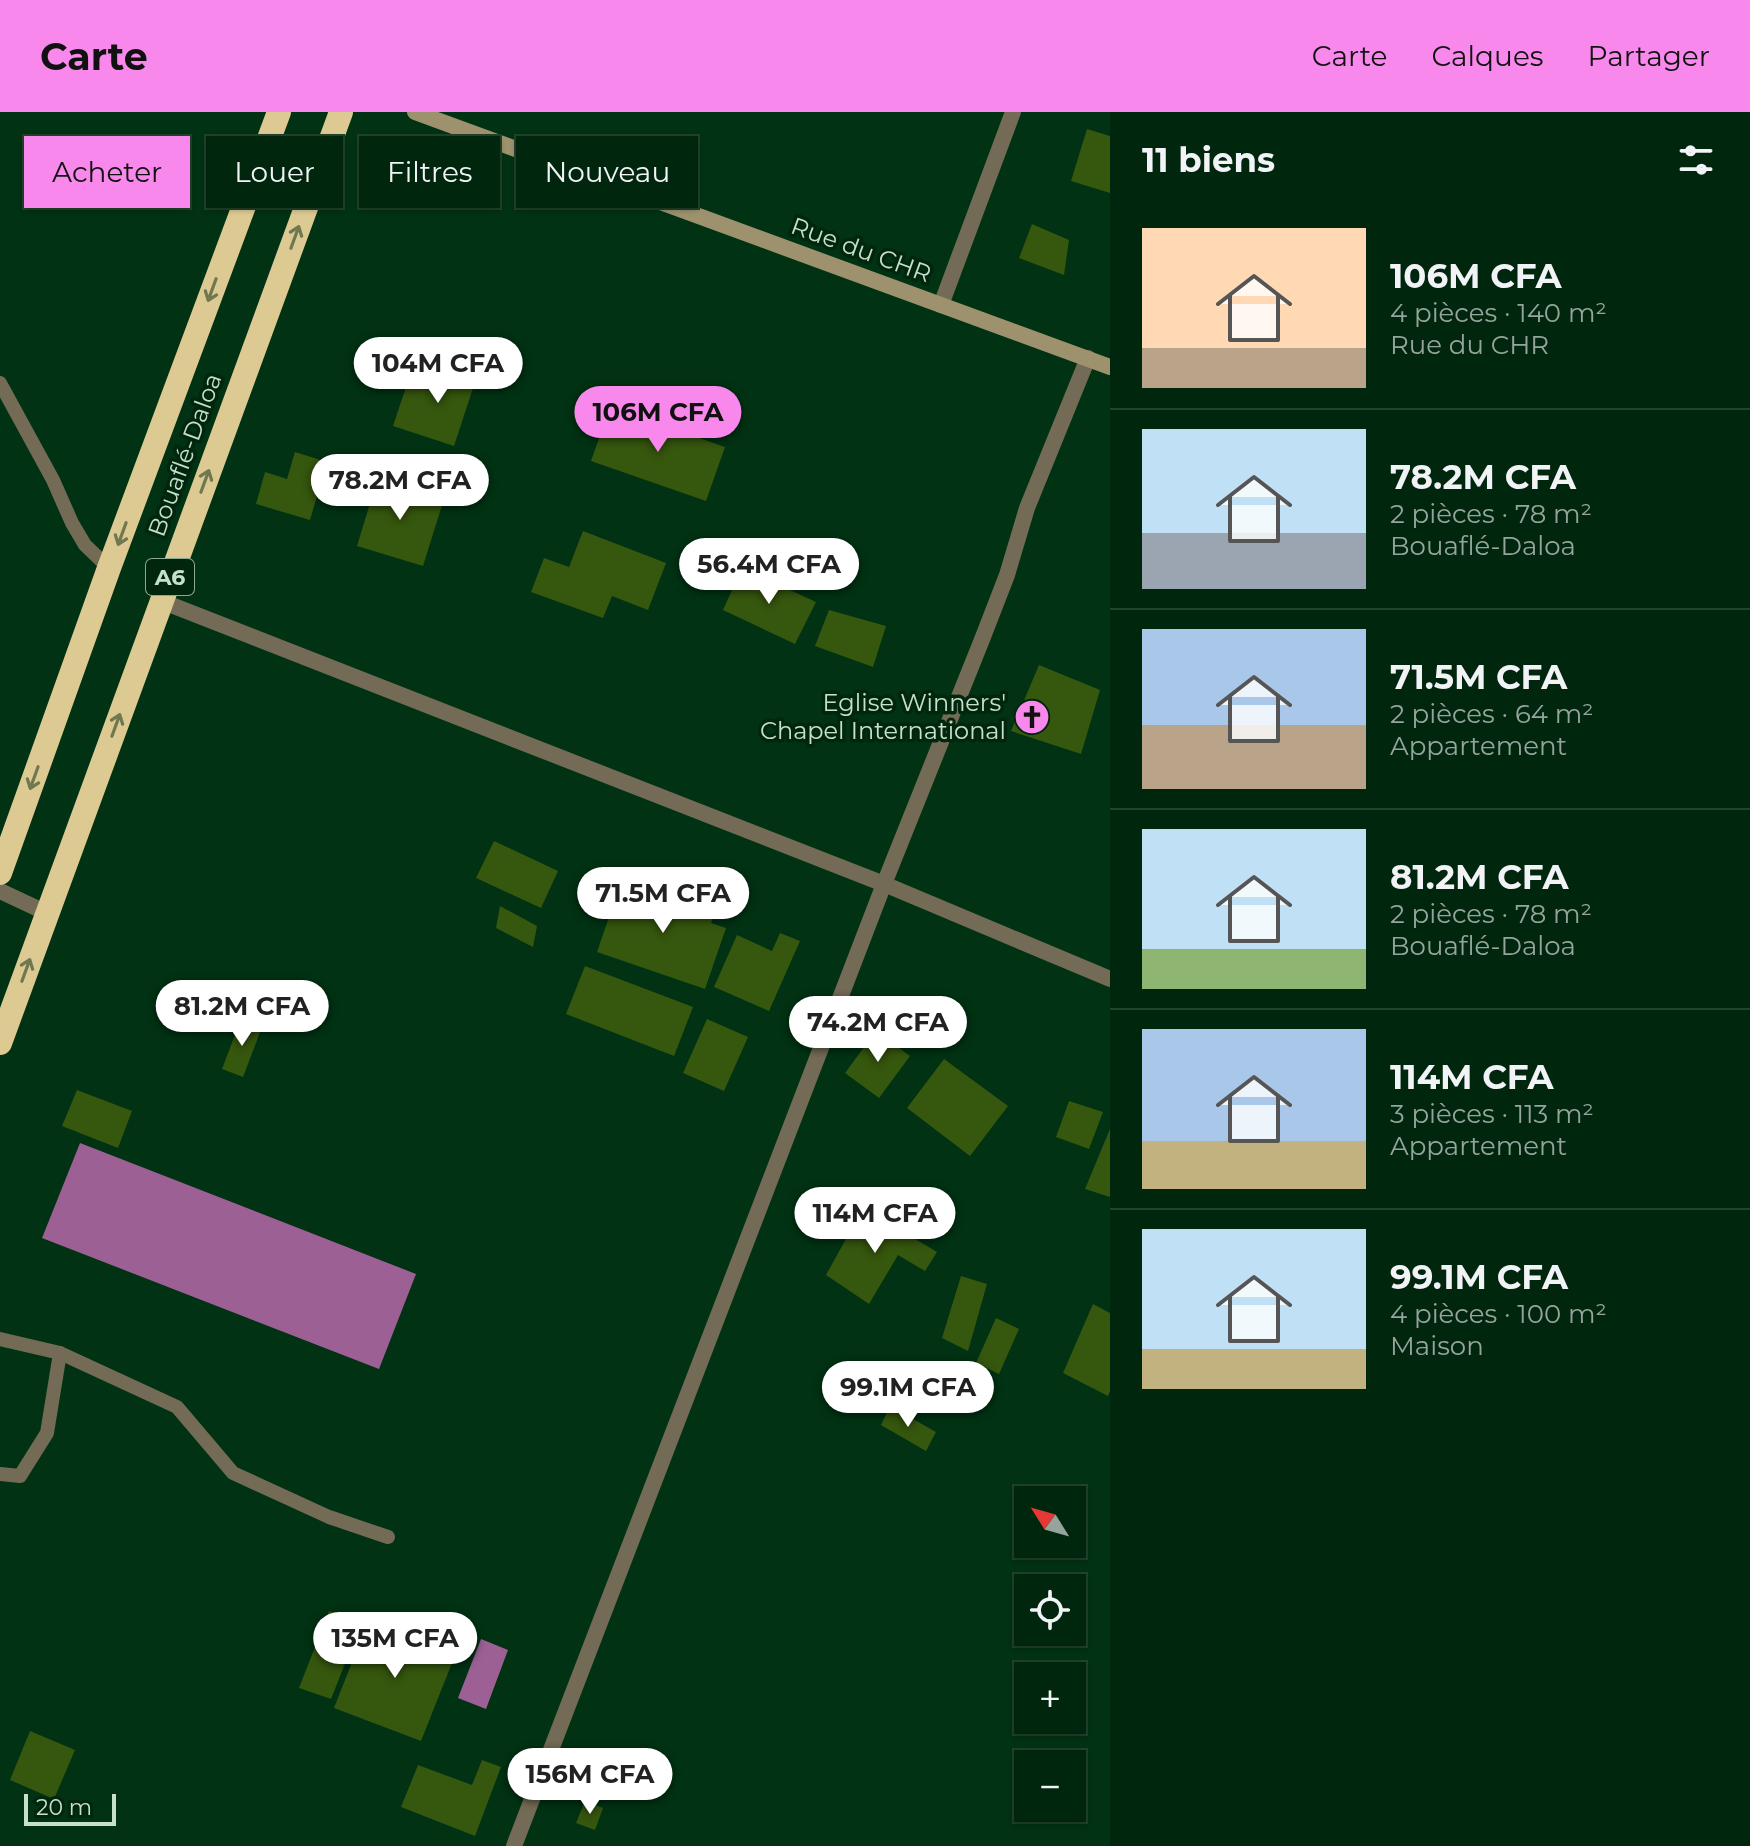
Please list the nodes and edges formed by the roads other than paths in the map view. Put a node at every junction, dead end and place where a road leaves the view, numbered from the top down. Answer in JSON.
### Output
{"nodes":[{"id":1,"x":279,"y":112,"type":"edge"},
{"id":2,"x":341,"y":112,"type":"edge"},
{"id":3,"x":415,"y":112,"type":"edge"},
{"id":4,"x":1013,"y":112,"type":"edge"},
{"id":5,"x":941,"y":305,"type":"junction"},
{"id":6,"x":1088,"y":358,"type":"junction"},
{"id":7,"x":1110,"y":367,"type":"edge"},
{"id":8,"x":0,"y":383,"type":"edge"},
{"id":9,"x":109,"y":568,"type":"junction"},
{"id":10,"x":161,"y":601,"type":"junction"},
{"id":11,"x":0,"y":873,"type":"edge"},
{"id":12,"x":884,"y":884,"type":"junction"},
{"id":13,"x":0,"y":891,"type":"edge"},
{"id":14,"x":47,"y":913,"type":"junction"},
{"id":15,"x":1110,"y":979,"type":"edge"},
{"id":16,"x":0,"y":1043,"type":"edge"},
{"id":17,"x":0,"y":1339,"type":"edge"},
{"id":18,"x":60,"y":1353,"type":"junction"},
{"id":19,"x":0,"y":1474,"type":"edge"},
{"id":20,"x":388,"y":1537,"type":"dead end"},
{"id":21,"x":514,"y":1846,"type":"edge"}],
"edges":[{"from":1,"to":9,"type":"highway","name":"Bouaflé-Daloa","number":"A6","one_way":true},
{"from":10,"to":2,"type":"highway","name":"Bouaflé-Daloa","number":"A6","one_way":true},
{"from":3,"to":5,"type":"street","name":"Rue du CHR"},
{"from":4,"to":5,"type":"street"},
{"from":5,"to":6,"type":"street","name":"Rue du CHR"},
{"from":6,"to":7,"type":"street","name":"Rue du CHR"},
{"from":6,"to":12,"type":"street"},
{"from":8,"to":9,"type":"lane"},
{"from":9,"to":11,"type":"highway","name":"Bouaflé-Daloa","number":"A6","one_way":true},
{"from":10,"to":12,"type":"street"},
{"from":14,"to":10,"type":"highway","name":"Bouaflé-Daloa","number":"A6","one_way":true},
{"from":12,"to":15,"type":"street"},
{"from":12,"to":21,"type":"street"},
{"from":13,"to":14,"type":"street"},
{"from":16,"to":14,"type":"highway","name":"Bouaflé-Daloa","number":"A6","one_way":true},
{"from":17,"to":18,"type":"lane"},
{"from":18,"to":19,"type":"lane"},
{"from":18,"to":20,"type":"lane"}]}
